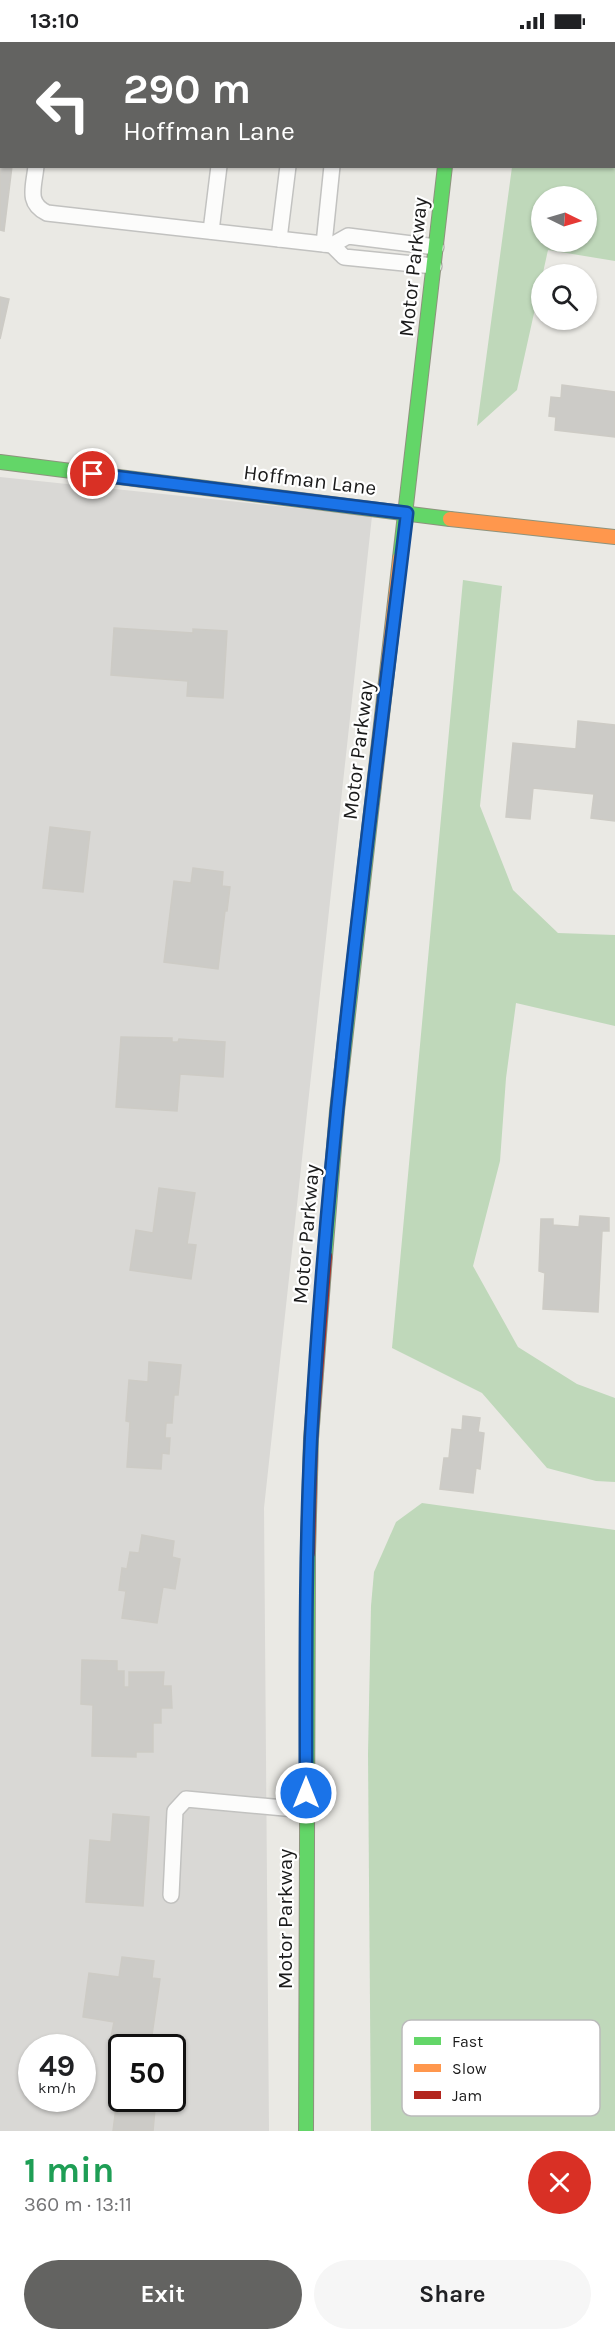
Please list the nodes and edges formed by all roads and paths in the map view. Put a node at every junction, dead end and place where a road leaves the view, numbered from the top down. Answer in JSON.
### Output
{"nodes":[{"id":1,"x":36,"y":168,"type":"edge"},
{"id":2,"x":219,"y":168,"type":"edge"},
{"id":3,"x":288,"y":168,"type":"edge"},
{"id":4,"x":332,"y":168,"type":"edge"},
{"id":5,"x":445,"y":168,"type":"edge"},
{"id":6,"x":211,"y":231,"type":"junction"},
{"id":7,"x":279,"y":239,"type":"junction"},
{"id":8,"x":328,"y":244,"type":"junction"},
{"id":9,"x":436,"y":247,"type":"junction"},
{"id":10,"x":434,"y":266,"type":"junction"},
{"id":11,"x":0,"y":462,"type":"edge"},
{"id":12,"x":407,"y":513,"type":"junction"},
{"id":13,"x":615,"y":537,"type":"edge"},
{"id":14,"x":306,"y":1810,"type":"junction"},
{"id":15,"x":171,"y":1895,"type":"dead end"},
{"id":16,"x":306,"y":2131,"type":"edge"}],
"edges":[{"from":1,"to":6,"type":"lane"},
{"from":2,"to":6,"type":"lane"},
{"from":3,"to":7,"type":"lane"},
{"from":4,"to":8,"type":"lane"},
{"from":5,"to":9,"type":"main road","name":"Motor Parkway"},
{"from":6,"to":7,"type":"lane"},
{"from":7,"to":8,"type":"lane"},
{"from":8,"to":9,"type":"lane"},
{"from":8,"to":10,"type":"lane"},
{"from":9,"to":10,"type":"main road","name":"Motor Parkway"},
{"from":10,"to":12,"type":"main road","name":"Motor Parkway"},
{"from":11,"to":12,"type":"main road","name":"Hoffman Lane"},
{"from":12,"to":13,"type":"main road","name":"Hoffman Lane"},
{"from":12,"to":14,"type":"main road","name":"Motor Parkway"},
{"from":14,"to":15,"type":"lane"},
{"from":14,"to":16,"type":"main road","name":"Motor Parkway"}]}
